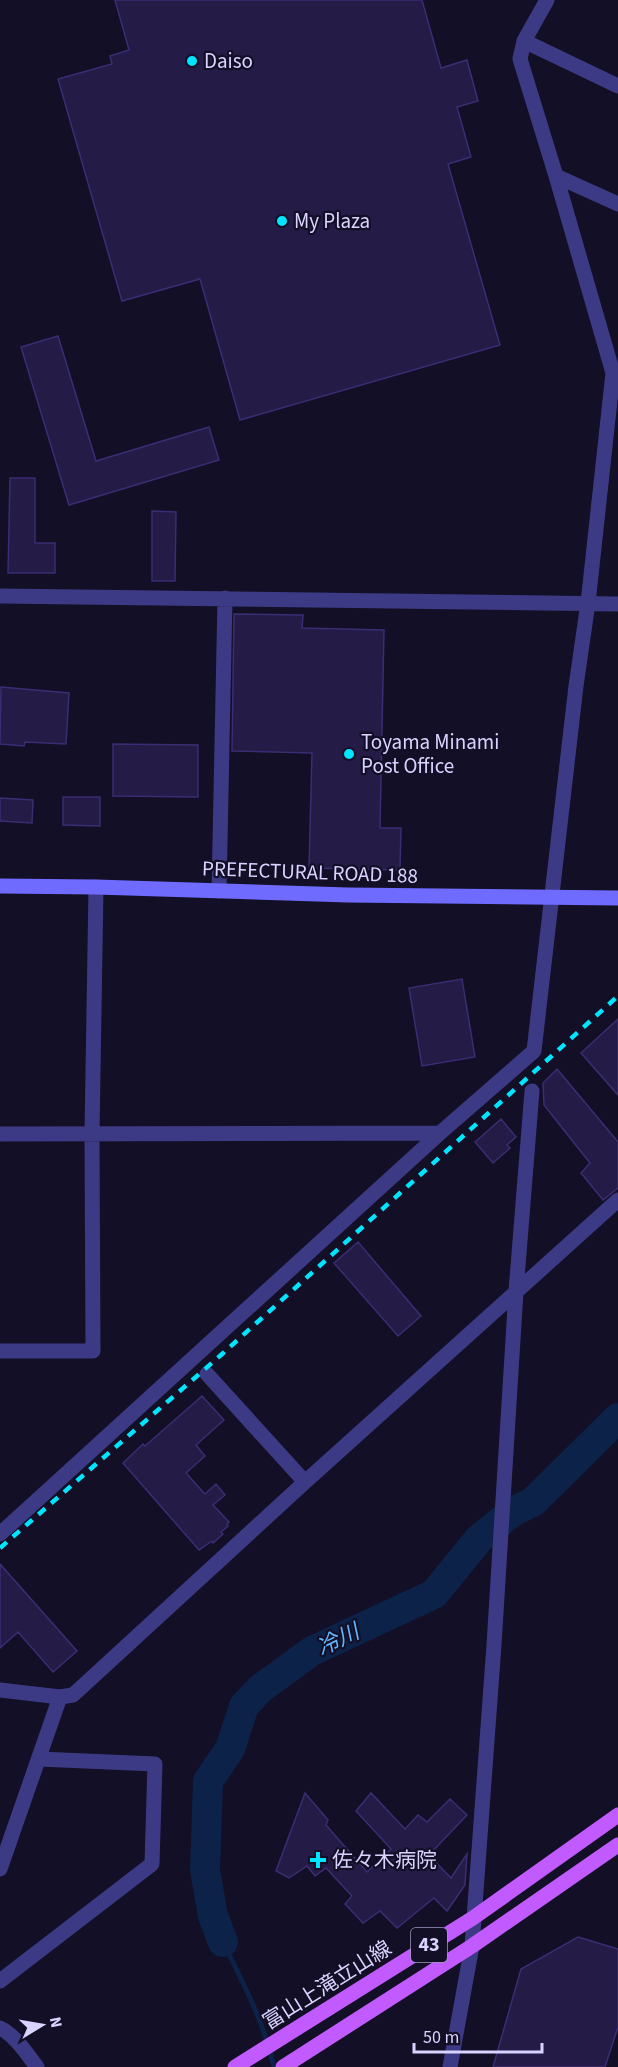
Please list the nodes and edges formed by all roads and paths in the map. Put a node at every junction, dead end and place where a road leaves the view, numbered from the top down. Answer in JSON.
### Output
{"nodes":[{"id":1,"x":547,"y":0,"type":"edge"},
{"id":2,"x":524,"y":41,"type":"junction"},
{"id":3,"x":618,"y":86,"type":"edge"},
{"id":4,"x":556,"y":176,"type":"junction"},
{"id":5,"x":618,"y":204,"type":"edge"},
{"id":6,"x":0,"y":596,"type":"edge"},
{"id":7,"x":225,"y":598,"type":"junction"},
{"id":8,"x":588,"y":603,"type":"junction"},
{"id":9,"x":618,"y":604,"type":"edge"},
{"id":10,"x":0,"y":886,"type":"edge"},
{"id":11,"x":96,"y":887,"type":"junction"},
{"id":12,"x":219,"y":891,"type":"junction"},
{"id":13,"x":551,"y":898,"type":"junction"},
{"id":14,"x":618,"y":898,"type":"edge"},
{"id":15,"x":532,"y":1091,"type":"dead end"},
{"id":16,"x":440,"y":1133,"type":"junction"},
{"id":17,"x":0,"y":1134,"type":"edge"},
{"id":18,"x":92,"y":1134,"type":"junction"},
{"id":19,"x":618,"y":1200,"type":"edge"},
{"id":20,"x":516,"y":1291,"type":"junction"},
{"id":21,"x":0,"y":1351,"type":"edge"},
{"id":22,"x":207,"y":1374,"type":"dead end"},
{"id":23,"x":305,"y":1482,"type":"junction"},
{"id":24,"x":0,"y":1534,"type":"edge"},
{"id":25,"x":0,"y":1690,"type":"edge"},
{"id":26,"x":60,"y":1697,"type":"junction"},
{"id":27,"x":39,"y":1759,"type":"junction"},
{"id":28,"x":618,"y":1815,"type":"edge"},
{"id":29,"x":618,"y":1845,"type":"edge"},
{"id":30,"x":0,"y":1869,"type":"edge"},
{"id":31,"x":473,"y":1918,"type":"junction"},
{"id":32,"x":472,"y":1946,"type":"junction"},
{"id":33,"x":0,"y":1981,"type":"edge"},
{"id":34,"x":0,"y":2028,"type":"edge"},
{"id":35,"x":37,"y":2067,"type":"edge"},
{"id":36,"x":236,"y":2067,"type":"edge"},
{"id":37,"x":283,"y":2067,"type":"edge"},
{"id":38,"x":450,"y":2067,"type":"edge"}],
"edges":[{"from":1,"to":2,"type":"street"},
{"from":2,"to":3,"type":"street"},
{"from":2,"to":4,"type":"street"},
{"from":4,"to":5,"type":"street"},
{"from":4,"to":8,"type":"street"},
{"from":6,"to":7,"type":"street"},
{"from":7,"to":8,"type":"street"},
{"from":7,"to":12,"type":"street"},
{"from":8,"to":9,"type":"street"},
{"from":8,"to":13,"type":"street"},
{"from":10,"to":11,"type":"main road","name":"PREFECTURAL ROAD 188"},
{"from":11,"to":12,"type":"main road","name":"PREFECTURAL ROAD 188"},
{"from":11,"to":18,"type":"street"},
{"from":12,"to":13,"type":"main road","name":"PREFECTURAL ROAD 188"},
{"from":13,"to":14,"type":"main road","name":"PREFECTURAL ROAD 188"},
{"from":13,"to":16,"type":"street"},
{"from":15,"to":20,"type":"street"},
{"from":16,"to":18,"type":"street"},
{"from":16,"to":24,"type":"street"},
{"from":17,"to":18,"type":"street"},
{"from":18,"to":21,"type":"street"},
{"from":19,"to":20,"type":"street"},
{"from":20,"to":23,"type":"street"},
{"from":20,"to":31,"type":"street"},
{"from":22,"to":23,"type":"street"},
{"from":23,"to":26,"type":"street"},
{"from":25,"to":26,"type":"street"},
{"from":26,"to":27,"type":"street"},
{"from":27,"to":30,"type":"street"},
{"from":27,"to":33,"type":"street"},
{"from":28,"to":31,"type":"main road","name":"富山上滝立山線","number":"43"},
{"from":29,"to":32,"type":"main road","number":"43"},
{"from":31,"to":32,"type":"street"},
{"from":31,"to":36,"type":"main road","name":"富山上滝立山線","number":"43"},
{"from":32,"to":37,"type":"main road","number":"43"},
{"from":32,"to":38,"type":"street"},
{"from":34,"to":35,"type":"street"}]}
